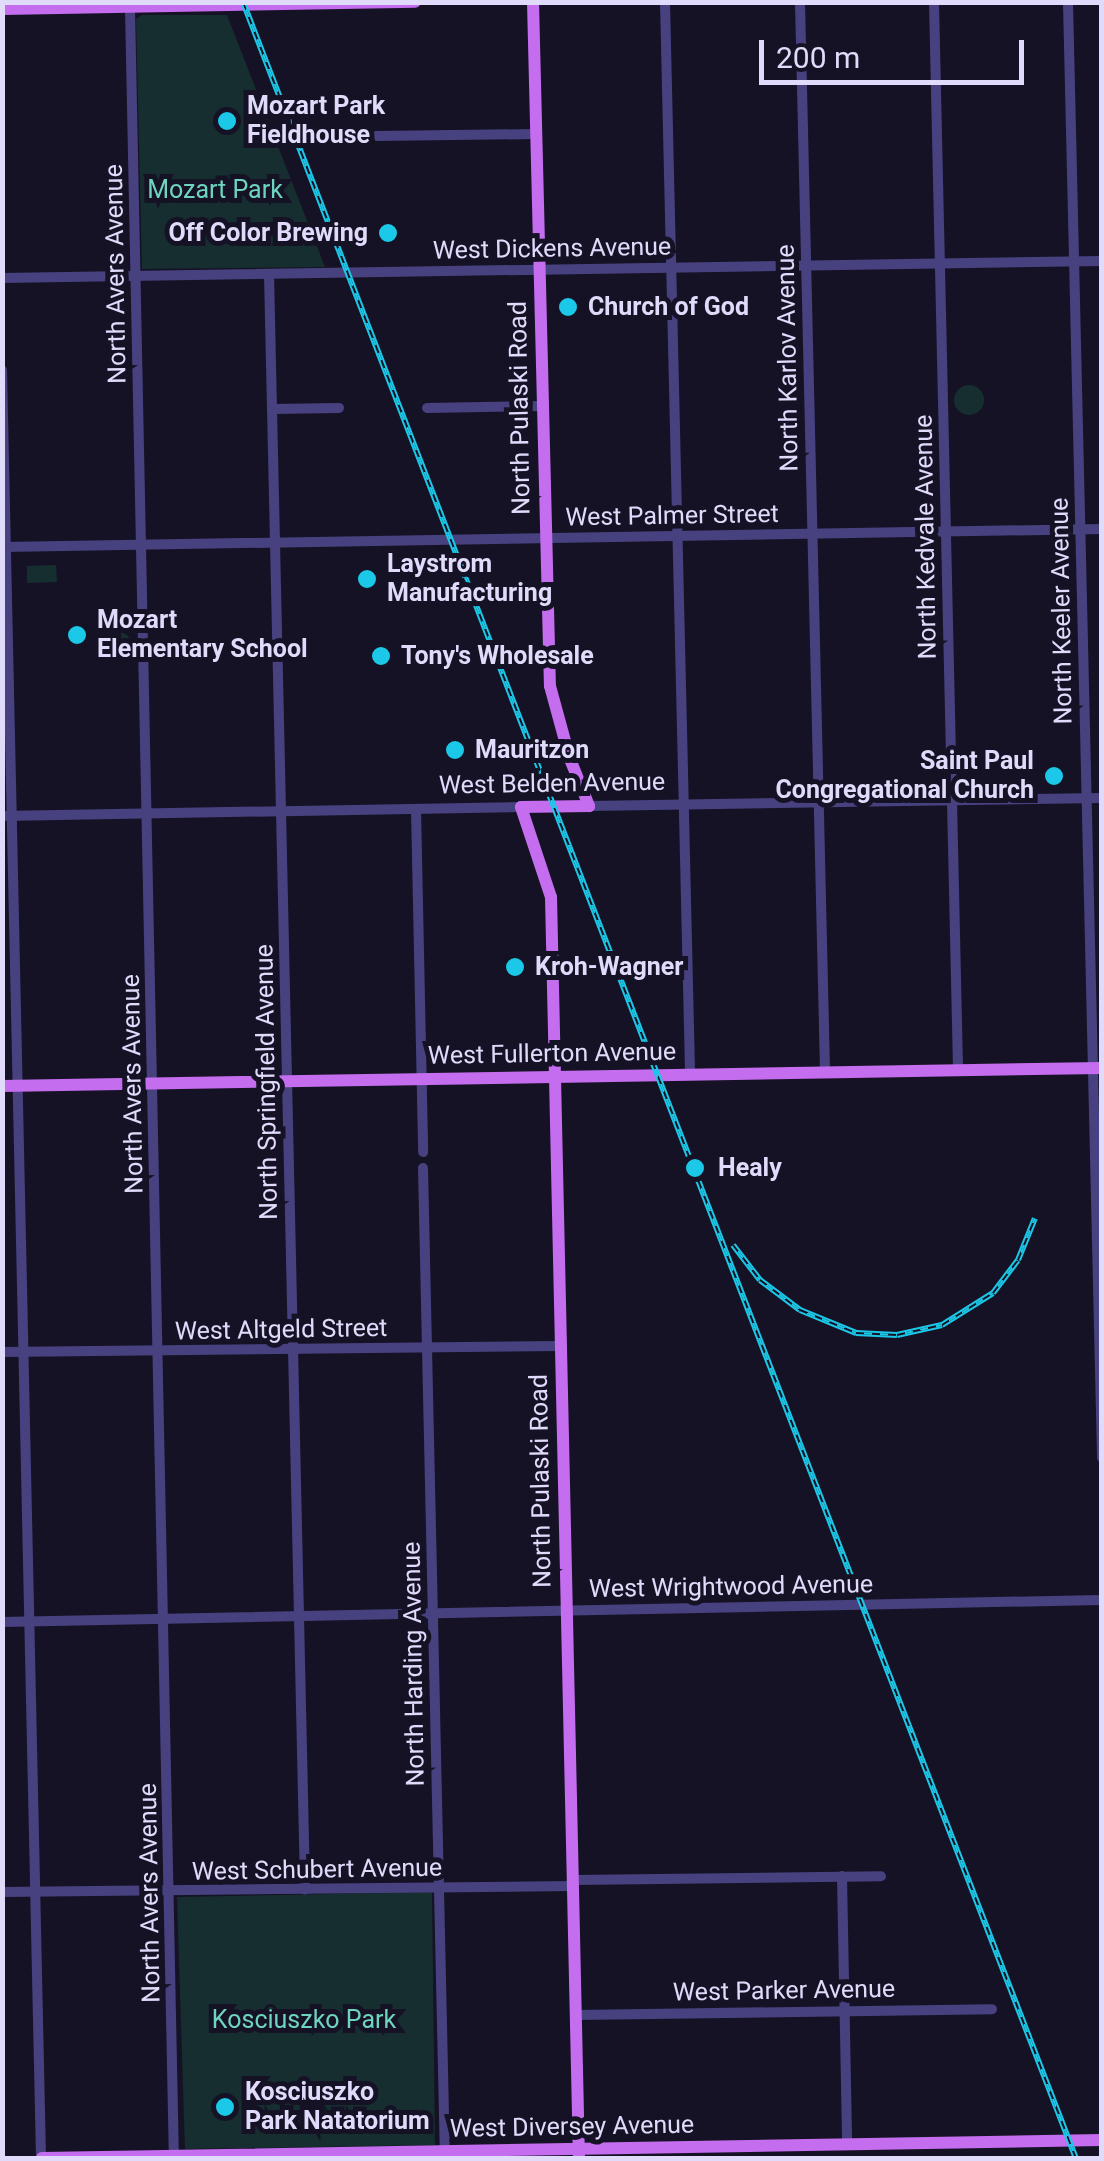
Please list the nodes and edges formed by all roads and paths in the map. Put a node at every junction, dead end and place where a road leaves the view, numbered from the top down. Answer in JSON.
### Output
{"nodes":[{"id":1,"x":415,"y":2,"type":"edge"},
{"id":2,"x":533,"y":2,"type":"edge"},
{"id":3,"x":665,"y":2,"type":"edge"},
{"id":4,"x":800,"y":2,"type":"edge"},
{"id":5,"x":934,"y":2,"type":"edge"},
{"id":6,"x":1068,"y":2,"type":"edge"},
{"id":7,"x":399,"y":3,"type":"edge"},
{"id":8,"x":278,"y":4,"type":"edge"},
{"id":9,"x":130,"y":8,"type":"junction"},
{"id":10,"x":2,"y":9,"type":"edge"},
{"id":11,"x":536,"y":134,"type":"junction"},
{"id":12,"x":376,"y":136,"type":"dead end"},
{"id":13,"x":1074,"y":261,"type":"junction"},
{"id":14,"x":1102,"y":261,"type":"edge"},
{"id":15,"x":940,"y":263,"type":"junction"},
{"id":16,"x":806,"y":265,"type":"junction"},
{"id":17,"x":671,"y":268,"type":"junction"},
{"id":18,"x":539,"y":270,"type":"junction"},
{"id":19,"x":269,"y":274,"type":"junction"},
{"id":20,"x":136,"y":276,"type":"junction"},
{"id":21,"x":2,"y":278,"type":"edge"},
{"id":22,"x":2,"y":370,"type":"edge"},
{"id":23,"x":542,"y":406,"type":"junction"},
{"id":24,"x":340,"y":408,"type":"dead end"},
{"id":25,"x":427,"y":408,"type":"dead end"},
{"id":26,"x":272,"y":409,"type":"junction"},
{"id":27,"x":3,"y":413,"type":"edge"},
{"id":28,"x":1102,"y":528,"type":"edge"},
{"id":29,"x":1080,"y":529,"type":"junction"},
{"id":30,"x":946,"y":531,"type":"junction"},
{"id":31,"x":812,"y":534,"type":"junction"},
{"id":32,"x":678,"y":536,"type":"junction"},
{"id":33,"x":546,"y":538,"type":"junction"},
{"id":34,"x":275,"y":542,"type":"junction"},
{"id":35,"x":141,"y":544,"type":"junction"},
{"id":36,"x":4,"y":547,"type":"edge"},
{"id":37,"x":6,"y":681,"type":"edge"},
{"id":38,"x":1086,"y":798,"type":"junction"},
{"id":39,"x":1102,"y":798,"type":"edge"},
{"id":40,"x":952,"y":800,"type":"junction"},
{"id":41,"x":818,"y":803,"type":"junction"},
{"id":42,"x":684,"y":805,"type":"junction"},
{"id":43,"x":589,"y":806,"type":"junction"},
{"id":44,"x":521,"y":807,"type":"junction"},
{"id":45,"x":416,"y":809,"type":"junction"},
{"id":46,"x":281,"y":812,"type":"junction"},
{"id":47,"x":147,"y":814,"type":"junction"},
{"id":48,"x":7,"y":816,"type":"edge"},
{"id":49,"x":1097,"y":1068,"type":"edge"},
{"id":50,"x":958,"y":1070,"type":"junction"},
{"id":51,"x":824,"y":1072,"type":"junction"},
{"id":52,"x":690,"y":1074,"type":"junction"},
{"id":53,"x":554,"y":1076,"type":"junction"},
{"id":54,"x":421,"y":1078,"type":"junction"},
{"id":55,"x":287,"y":1081,"type":"junction"},
{"id":56,"x":153,"y":1083,"type":"junction"},
{"id":57,"x":18,"y":1085,"type":"junction"},
{"id":58,"x":2,"y":1086,"type":"edge"},
{"id":59,"x":423,"y":1152,"type":"dead end"},
{"id":60,"x":423,"y":1168,"type":"dead end"},
{"id":61,"x":1100,"y":1334,"type":"edge"},
{"id":62,"x":560,"y":1346,"type":"junction"},
{"id":63,"x":427,"y":1348,"type":"junction"},
{"id":64,"x":293,"y":1350,"type":"junction"},
{"id":65,"x":2,"y":1352,"type":"edge"},
{"id":66,"x":158,"y":1352,"type":"junction"},
{"id":67,"x":24,"y":1353,"type":"junction"},
{"id":68,"x":1102,"y":1458,"type":"edge"},
{"id":69,"x":1102,"y":1600,"type":"edge"},
{"id":70,"x":567,"y":1612,"type":"junction"},
{"id":71,"x":433,"y":1616,"type":"junction"},
{"id":72,"x":299,"y":1618,"type":"junction"},
{"id":73,"x":164,"y":1620,"type":"junction"},
{"id":74,"x":2,"y":1622,"type":"edge"},
{"id":75,"x":30,"y":1622,"type":"junction"},
{"id":76,"x":842,"y":1876,"type":"junction"},
{"id":77,"x":881,"y":1876,"type":"dead end"},
{"id":78,"x":573,"y":1883,"type":"junction"},
{"id":79,"x":439,"y":1888,"type":"junction"},
{"id":80,"x":306,"y":1890,"type":"junction"},
{"id":81,"x":2,"y":1892,"type":"edge"},
{"id":82,"x":170,"y":1892,"type":"junction"},
{"id":83,"x":36,"y":1893,"type":"junction"},
{"id":84,"x":992,"y":2009,"type":"dead end"},
{"id":85,"x":844,"y":2010,"type":"junction"},
{"id":86,"x":576,"y":2015,"type":"junction"},
{"id":87,"x":1102,"y":2140,"type":"edge"},
{"id":88,"x":847,"y":2144,"type":"junction"},
{"id":89,"x":579,"y":2154,"type":"edge"},
{"id":90,"x":445,"y":2155,"type":"edge"},
{"id":91,"x":309,"y":2156,"type":"edge"},
{"id":92,"x":174,"y":2157,"type":"edge"},
{"id":93,"x":42,"y":2158,"type":"edge"}],
"edges":[{"from":1,"to":7,"type":"main road"},
{"from":2,"to":11,"type":"main road","name":"North Pulaski Road"},
{"from":3,"to":17,"type":"street"},
{"from":4,"to":16,"type":"street","name":"North Karlov Avenue"},
{"from":5,"to":15,"type":"street","name":"North Kedvale Avenue"},
{"from":6,"to":13,"type":"street","name":"North Keeler Avenue"},
{"from":7,"to":8,"type":"main road"},
{"from":8,"to":9,"type":"main road"},
{"from":9,"to":10,"type":"main road"},
{"from":9,"to":20,"type":"street","name":"North Avers Avenue"},
{"from":11,"to":12,"type":"street"},
{"from":11,"to":18,"type":"main road","name":"North Pulaski Road"},
{"from":13,"to":14,"type":"street","name":"West Dickens Avenue"},
{"from":13,"to":15,"type":"street","name":"West Dickens Avenue"},
{"from":13,"to":29,"type":"street","name":"North Keeler Avenue"},
{"from":15,"to":16,"type":"street","name":"West Dickens Avenue"},
{"from":15,"to":30,"type":"street","name":"North Kedvale Avenue"},
{"from":16,"to":17,"type":"street","name":"West Dickens Avenue"},
{"from":16,"to":31,"type":"street","name":"North Karlov Avenue"},
{"from":17,"to":18,"type":"street","name":"West Dickens Avenue"},
{"from":17,"to":32,"type":"street"},
{"from":18,"to":19,"type":"street","name":"West Dickens Avenue"},
{"from":18,"to":23,"type":"main road","name":"North Pulaski Road"},
{"from":19,"to":20,"type":"street","name":"West Dickens Avenue"},
{"from":19,"to":26,"type":"street","name":"North Springfield Avenue"},
{"from":20,"to":21,"type":"street","name":"West Dickens Avenue"},
{"from":20,"to":35,"type":"street","name":"North Avers Avenue"},
{"from":22,"to":27,"type":"street"},
{"from":23,"to":25,"type":"street"},
{"from":23,"to":33,"type":"main road","name":"North Pulaski Road"},
{"from":24,"to":26,"type":"street"},
{"from":26,"to":34,"type":"street","name":"North Springfield Avenue"},
{"from":27,"to":36,"type":"street"},
{"from":28,"to":29,"type":"street","name":"West Palmer Street"},
{"from":29,"to":30,"type":"street","name":"West Palmer Street"},
{"from":29,"to":38,"type":"street","name":"North Keeler Avenue"},
{"from":30,"to":31,"type":"street","name":"West Palmer Street"},
{"from":30,"to":40,"type":"street","name":"North Kedvale Avenue"},
{"from":31,"to":32,"type":"street","name":"West Palmer Street"},
{"from":31,"to":41,"type":"street","name":"North Karlov Avenue"},
{"from":32,"to":33,"type":"street","name":"West Palmer Street"},
{"from":32,"to":42,"type":"street"},
{"from":33,"to":34,"type":"street","name":"West Palmer Street"},
{"from":33,"to":43,"type":"main road","name":"North Pulaski Road"},
{"from":34,"to":35,"type":"street","name":"West Palmer Street"},
{"from":34,"to":46,"type":"street","name":"North Springfield Avenue"},
{"from":35,"to":36,"type":"street","name":"West Palmer Street"},
{"from":35,"to":47,"type":"street","name":"North Avers Avenue"},
{"from":36,"to":37,"type":"street"},
{"from":37,"to":48,"type":"street"},
{"from":38,"to":39,"type":"street","name":"West Belden Avenue"},
{"from":38,"to":40,"type":"street","name":"West Belden Avenue"},
{"from":38,"to":49,"type":"street","name":"North Keeler Avenue"},
{"from":40,"to":41,"type":"street","name":"West Belden Avenue"},
{"from":40,"to":50,"type":"street","name":"North Kedvale Avenue"},
{"from":41,"to":42,"type":"street","name":"West Belden Avenue"},
{"from":41,"to":51,"type":"street","name":"North Karlov Avenue"},
{"from":42,"to":43,"type":"street","name":"West Belden Avenue"},
{"from":42,"to":52,"type":"street"},
{"from":43,"to":44,"type":"main road","name":"West Belden Avenue"},
{"from":44,"to":45,"type":"street","name":"West Belden Avenue"},
{"from":44,"to":53,"type":"main road","name":"North Pulaski Road"},
{"from":45,"to":46,"type":"street","name":"West Belden Avenue"},
{"from":45,"to":54,"type":"street"},
{"from":46,"to":47,"type":"street","name":"West Belden Avenue"},
{"from":46,"to":55,"type":"street","name":"North Springfield Avenue"},
{"from":47,"to":48,"type":"street","name":"West Belden Avenue"},
{"from":47,"to":56,"type":"street","name":"North Avers Avenue"},
{"from":48,"to":57,"type":"street"},
{"from":49,"to":50,"type":"main road","name":"West Fullerton Avenue"},
{"from":49,"to":61,"type":"street","name":"North Keeler Avenue"},
{"from":50,"to":51,"type":"main road","name":"West Fullerton Avenue"},
{"from":51,"to":52,"type":"main road","name":"West Fullerton Avenue"},
{"from":52,"to":53,"type":"main road","name":"West Fullerton Avenue"},
{"from":53,"to":54,"type":"main road","name":"West Fullerton Avenue"},
{"from":53,"to":62,"type":"main road","name":"North Pulaski Road"},
{"from":54,"to":55,"type":"main road","name":"West Fullerton Avenue"},
{"from":54,"to":59,"type":"street"},
{"from":55,"to":56,"type":"main road","name":"West Fullerton Avenue"},
{"from":55,"to":64,"type":"street","name":"North Springfield Avenue"},
{"from":56,"to":57,"type":"main road","name":"West Fullerton Avenue"},
{"from":56,"to":66,"type":"street","name":"North Avers Avenue"},
{"from":57,"to":58,"type":"main road","name":"West Fullerton Avenue"},
{"from":57,"to":67,"type":"street"},
{"from":60,"to":63,"type":"street","name":"North Harding Avenue"},
{"from":61,"to":68,"type":"street","name":"North Keeler Avenue"},
{"from":62,"to":63,"type":"street","name":"West Altgeld Street"},
{"from":62,"to":70,"type":"main road","name":"North Pulaski Road"},
{"from":63,"to":64,"type":"street","name":"West Altgeld Street"},
{"from":63,"to":71,"type":"street","name":"North Harding Avenue"},
{"from":64,"to":66,"type":"street","name":"West Altgeld Street"},
{"from":64,"to":72,"type":"street","name":"North Springfield Avenue"},
{"from":65,"to":67,"type":"street","name":"West Altgeld Street"},
{"from":66,"to":67,"type":"street","name":"West Altgeld Street"},
{"from":66,"to":73,"type":"street","name":"North Avers Avenue"},
{"from":67,"to":75,"type":"street"},
{"from":69,"to":70,"type":"street","name":"West Wrightwood Avenue"},
{"from":70,"to":71,"type":"street","name":"West Wrightwood Avenue"},
{"from":70,"to":78,"type":"main road","name":"North Pulaski Road"},
{"from":71,"to":72,"type":"street","name":"West Wrightwood Avenue"},
{"from":71,"to":79,"type":"street","name":"North Harding Avenue"},
{"from":72,"to":73,"type":"street","name":"West Wrightwood Avenue"},
{"from":72,"to":80,"type":"street","name":"North Springfield Avenue"},
{"from":73,"to":75,"type":"street","name":"West Wrightwood Avenue"},
{"from":73,"to":82,"type":"street","name":"North Avers Avenue"},
{"from":74,"to":75,"type":"street","name":"West Wrightwood Avenue"},
{"from":75,"to":83,"type":"street"},
{"from":76,"to":77,"type":"street","name":"West Schubert Avenue"},
{"from":76,"to":78,"type":"street","name":"West Schubert Avenue"},
{"from":76,"to":85,"type":"street"},
{"from":78,"to":79,"type":"street","name":"West Schubert Avenue"},
{"from":78,"to":86,"type":"main road","name":"North Pulaski Road"},
{"from":79,"to":80,"type":"street","name":"West Schubert Avenue"},
{"from":79,"to":90,"type":"street","name":"North Harding Avenue"},
{"from":80,"to":82,"type":"street","name":"West Schubert Avenue"},
{"from":81,"to":83,"type":"street","name":"West Schubert Avenue"},
{"from":82,"to":83,"type":"street","name":"West Schubert Avenue"},
{"from":82,"to":92,"type":"street","name":"North Avers Avenue"},
{"from":83,"to":93,"type":"street"},
{"from":84,"to":85,"type":"street","name":"West Parker Avenue"},
{"from":85,"to":86,"type":"street","name":"West Parker Avenue"},
{"from":85,"to":88,"type":"street"},
{"from":86,"to":89,"type":"main road","name":"North Pulaski Road"},
{"from":87,"to":88,"type":"main road","name":"West Diversey Avenue"},
{"from":88,"to":89,"type":"main road","name":"West Diversey Avenue"},
{"from":89,"to":90,"type":"main road","name":"West Diversey Avenue"},
{"from":90,"to":91,"type":"main road","name":"West Diversey Avenue"},
{"from":91,"to":92,"type":"main road","name":"West Diversey Avenue"},
{"from":92,"to":93,"type":"main road","name":"West Diversey Avenue"}]}
